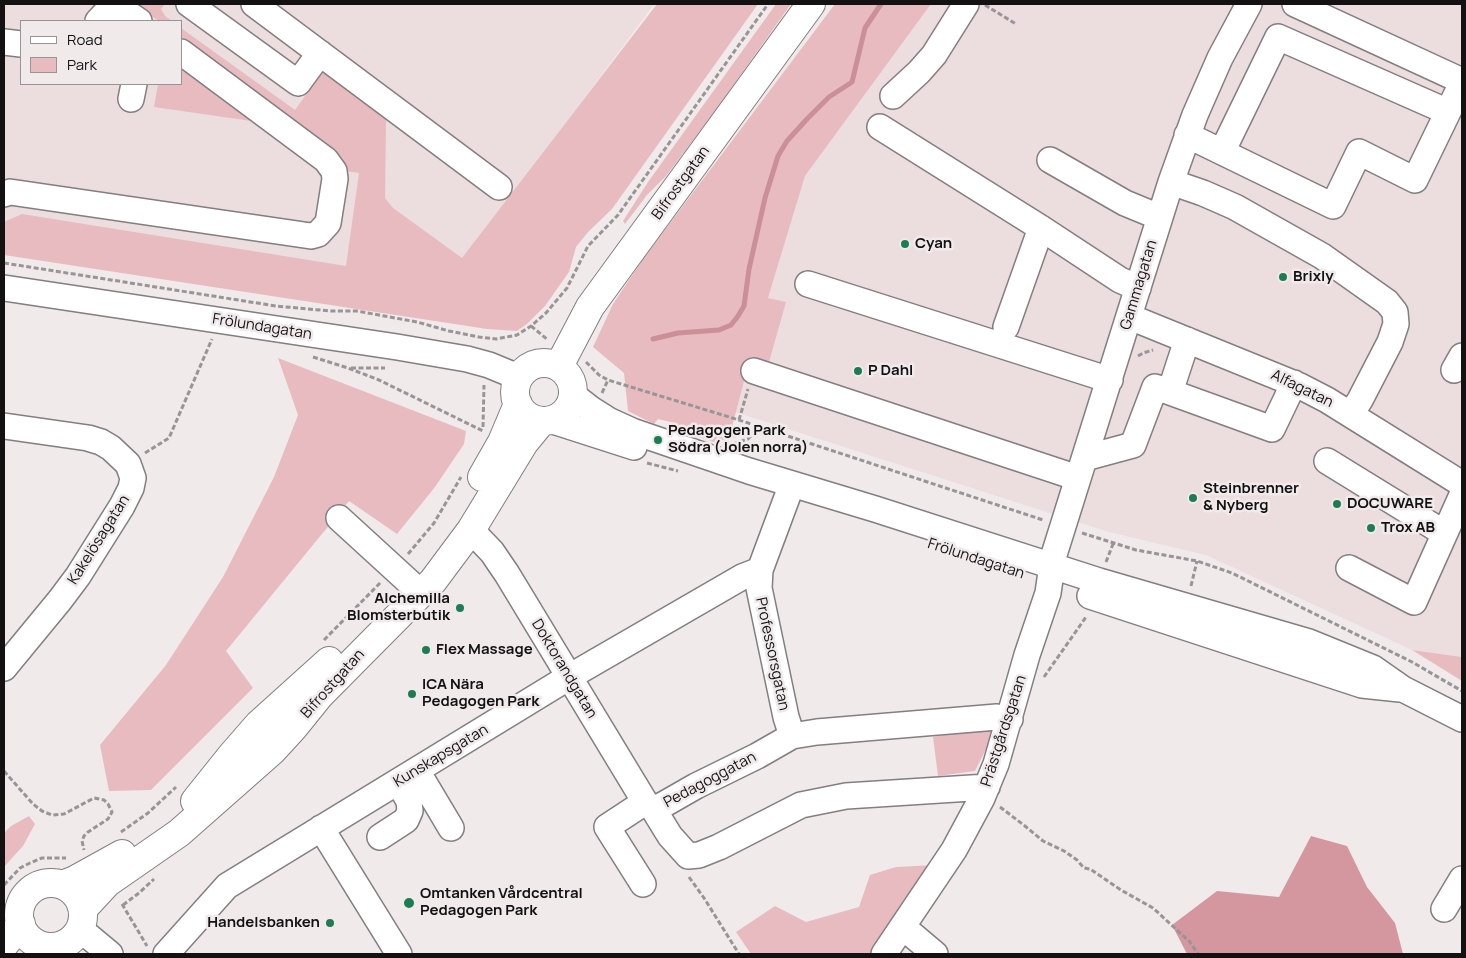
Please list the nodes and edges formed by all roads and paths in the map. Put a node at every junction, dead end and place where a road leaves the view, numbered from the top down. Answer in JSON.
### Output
{"nodes":[{"id":1,"x":114,"y":4,"type":"edge"},
{"id":2,"x":189,"y":4,"type":"edge"},
{"id":3,"x":254,"y":4,"type":"edge"},
{"id":4,"x":768,"y":4,"type":"edge"},
{"id":5,"x":811,"y":4,"type":"edge"},
{"id":6,"x":966,"y":4,"type":"edge"},
{"id":7,"x":983,"y":4,"type":"edge"},
{"id":8,"x":1248,"y":4,"type":"edge"},
{"id":9,"x":1296,"y":4,"type":"edge"},
{"id":10,"x":99,"y":20,"type":"edge"},
{"id":11,"x":138,"y":20,"type":"edge"},
{"id":12,"x":1016,"y":24,"type":"dead end"},
{"id":13,"x":4,"y":42,"type":"edge"},
{"id":14,"x":20,"y":44,"type":"edge"},
{"id":15,"x":182,"y":53,"type":"edge"},
{"id":16,"x":320,"y":53,"type":"junction"},
{"id":17,"x":1462,"y":82,"type":"edge"},
{"id":18,"x":893,"y":96,"type":"dead end"},
{"id":19,"x":1448,"y":112,"type":"junction"},
{"id":20,"x":880,"y":127,"type":"dead end"},
{"id":21,"x":1187,"y":135,"type":"junction"},
{"id":22,"x":1222,"y":152,"type":"junction"},
{"id":23,"x":1050,"y":160,"type":"dead end"},
{"id":24,"x":1171,"y":182,"type":"junction"},
{"id":25,"x":498,"y":188,"type":"dead end"},
{"id":26,"x":4,"y":194,"type":"edge"},
{"id":27,"x":1159,"y":217,"type":"junction"},
{"id":28,"x":1041,"y":228,"type":"junction"},
{"id":29,"x":4,"y":263,"type":"edge"},
{"id":30,"x":808,"y":284,"type":"dead end"},
{"id":31,"x":4,"y":288,"type":"edge"},
{"id":32,"x":1138,"y":288,"type":"junction"},
{"id":33,"x":1130,"y":317,"type":"junction"},
{"id":34,"x":530,"y":326,"type":"junction"},
{"id":35,"x":1006,"y":326,"type":"dead end"},
{"id":36,"x":1176,"y":336,"type":"junction"},
{"id":37,"x":215,"y":337,"type":"dead end"},
{"id":38,"x":307,"y":356,"type":"dead end"},
{"id":39,"x":1136,"y":358,"type":"dead end"},
{"id":40,"x":563,"y":359,"type":"junction"},
{"id":41,"x":754,"y":371,"type":"joint"},
{"id":42,"x":518,"y":377,"type":"junction"},
{"id":43,"x":1110,"y":380,"type":"junction"},
{"id":44,"x":1294,"y":383,"type":"junction"},
{"id":45,"x":1170,"y":392,"type":"junction"},
{"id":46,"x":573,"y":395,"type":"junction"},
{"id":47,"x":518,"y":404,"type":"junction"},
{"id":48,"x":1350,"y":414,"type":"junction"},
{"id":49,"x":738,"y":420,"type":"junction"},
{"id":50,"x":546,"y":421,"type":"junction"},
{"id":51,"x":4,"y":426,"type":"edge"},
{"id":52,"x":480,"y":439,"type":"dead end"},
{"id":53,"x":1326,"y":461,"type":"dead end"},
{"id":54,"x":128,"y":464,"type":"junction"},
{"id":55,"x":1081,"y":468,"type":"junction"},
{"id":56,"x":461,"y":476,"type":"dead end"},
{"id":57,"x":499,"y":483,"type":"junction"},
{"id":58,"x":1462,"y":484,"type":"edge"},
{"id":59,"x":790,"y":491,"type":"junction"},
{"id":60,"x":1462,"y":495,"type":"edge"},
{"id":61,"x":338,"y":518,"type":"dead end"},
{"id":62,"x":1063,"y":526,"type":"junction"},
{"id":63,"x":471,"y":530,"type":"junction"},
{"id":64,"x":1444,"y":533,"type":"junction"},
{"id":65,"x":1113,"y":544,"type":"junction"},
{"id":66,"x":1197,"y":561,"type":"junction"},
{"id":67,"x":1349,"y":568,"type":"dead end"},
{"id":68,"x":760,"y":570,"type":"junction"},
{"id":69,"x":1050,"y":574,"type":"junction"},
{"id":70,"x":410,"y":582,"type":"junction"},
{"id":71,"x":1191,"y":586,"type":"dead end"},
{"id":72,"x":1097,"y":589,"type":"junction"},
{"id":73,"x":322,"y":641,"type":"dead end"},
{"id":74,"x":4,"y":667,"type":"edge"},
{"id":75,"x":569,"y":677,"type":"junction"},
{"id":76,"x":1040,"y":683,"type":"dead end"},
{"id":77,"x":1462,"y":690,"type":"edge"},
{"id":78,"x":1010,"y":719,"type":"junction"},
{"id":79,"x":1462,"y":719,"type":"edge"},
{"id":80,"x":792,"y":736,"type":"junction"},
{"id":81,"x":4,"y":771,"type":"edge"},
{"id":82,"x":408,"y":777,"type":"junction"},
{"id":83,"x":180,"y":784,"type":"dead end"},
{"id":84,"x":984,"y":793,"type":"junction"},
{"id":85,"x":649,"y":806,"type":"junction"},
{"id":86,"x":321,"y":828,"type":"junction"},
{"id":87,"x":451,"y":828,"type":"dead end"},
{"id":88,"x":119,"y":833,"type":"dead end"},
{"id":89,"x":380,"y":836,"type":"dead end"},
{"id":90,"x":81,"y":856,"type":"dead end"},
{"id":91,"x":68,"y":858,"type":"dead end"},
{"id":92,"x":1462,"y":879,"type":"edge"},
{"id":93,"x":643,"y":884,"type":"dead end"},
{"id":94,"x":4,"y":885,"type":"edge"},
{"id":95,"x":62,"y":885,"type":"junction"},
{"id":96,"x":704,"y":898,"type":"dead end"},
{"id":97,"x":1444,"y":909,"type":"dead end"},
{"id":98,"x":81,"y":919,"type":"junction"},
{"id":99,"x":21,"y":924,"type":"junction"},
{"id":100,"x":903,"y":927,"type":"junction"},
{"id":101,"x":4,"y":945,"type":"edge"},
{"id":102,"x":34,"y":950,"type":"edge"},
{"id":103,"x":110,"y":954,"type":"edge"},
{"id":104,"x":166,"y":954,"type":"edge"},
{"id":105,"x":399,"y":954,"type":"edge"},
{"id":106,"x":739,"y":954,"type":"edge"},
{"id":107,"x":884,"y":954,"type":"edge"},
{"id":108,"x":935,"y":954,"type":"edge"},
{"id":109,"x":1198,"y":954,"type":"edge"}],
"edges":[{"from":1,"to":10,"type":"street"},
{"from":1,"to":11,"type":"street"},
{"from":2,"to":16,"type":"street"},
{"from":3,"to":16,"type":"street"},
{"from":4,"to":34,"type":"path"},
{"from":5,"to":40,"type":"main road","name":"Bifrostgatan"},
{"from":6,"to":18,"type":"street"},
{"from":7,"to":12,"type":"path"},
{"from":8,"to":21,"type":"street","name":"Gammagatan"},
{"from":9,"to":17,"type":"street"},
{"from":13,"to":14,"type":"street"},
{"from":15,"to":26,"type":"street"},
{"from":16,"to":25,"type":"street"},
{"from":17,"to":19,"type":"street"},
{"from":19,"to":22,"type":"street"},
{"from":19,"to":22,"type":"street"},
{"from":20,"to":28,"type":"street"},
{"from":21,"to":22,"type":"street"},
{"from":21,"to":24,"type":"street","name":"Gammagatan"},
{"from":23,"to":27,"type":"street"},
{"from":24,"to":27,"type":"street","name":"Gammagatan"},
{"from":24,"to":48,"type":"street"},
{"from":27,"to":32,"type":"street","name":"Gammagatan"},
{"from":28,"to":32,"type":"street"},
{"from":28,"to":35,"type":"street"},
{"from":29,"to":34,"type":"path"},
{"from":30,"to":43,"type":"street"},
{"from":31,"to":42,"type":"street","name":"Frölundagatan"},
{"from":32,"to":33,"type":"street","name":"Gammagatan"},
{"from":33,"to":36,"type":"street","name":"Alfagatan"},
{"from":33,"to":43,"type":"street","name":"Gammagatan"},
{"from":34,"to":40,"type":"path"},
{"from":36,"to":39,"type":"path"},
{"from":36,"to":44,"type":"street","name":"Alfagatan"},
{"from":36,"to":45,"type":"street"},
{"from":37,"to":54,"type":"path"},
{"from":38,"to":52,"type":"path"},
{"from":40,"to":42,"type":"main road"},
{"from":40,"to":46,"type":"main road"},
{"from":40,"to":49,"type":"path"},
{"from":41,"to":49,"type":"path"},
{"from":41,"to":55,"type":"street"},
{"from":42,"to":47,"type":"main road","name":"Bifrostgatan"},
{"from":43,"to":55,"type":"street","name":"Gammagatan"},
{"from":44,"to":45,"type":"street"},
{"from":44,"to":48,"type":"street","name":"Alfagatan"},
{"from":45,"to":55,"type":"street"},
{"from":46,"to":50,"type":"main road","name":"Bifrostgatan"},
{"from":46,"to":59,"type":"street","name":"Frölundagatan"},
{"from":47,"to":50,"type":"main road"},
{"from":47,"to":70,"type":"main road","name":"Bifrostgatan"},
{"from":48,"to":58,"type":"street","name":"Alfagatan"},
{"from":49,"to":62,"type":"path"},
{"from":50,"to":57,"type":"main road","name":"Bifrostgatan"},
{"from":50,"to":59,"type":"street","name":"Frölundagatan"},
{"from":51,"to":54,"type":"street"},
{"from":53,"to":64,"type":"street"},
{"from":54,"to":74,"type":"street","name":"Kakelösagatan"},
{"from":55,"to":62,"type":"street","name":"Gammagatan"},
{"from":56,"to":70,"type":"path"},
{"from":57,"to":63,"type":"main road","name":"Bifrostgatan"},
{"from":57,"to":70,"type":"street"},
{"from":59,"to":68,"type":"street"},
{"from":59,"to":69,"type":"street","name":"Frölundagatan"},
{"from":60,"to":64,"type":"street"},
{"from":61,"to":70,"type":"street"},
{"from":62,"to":65,"type":"path"},
{"from":62,"to":69,"type":"street","name":"Gammagatan"},
{"from":63,"to":70,"type":"main road","name":"Bifrostgatan"},
{"from":63,"to":75,"type":"street","name":"Doktorandgatan"},
{"from":64,"to":67,"type":"street"},
{"from":65,"to":66,"type":"path"},
{"from":65,"to":72,"type":"path"},
{"from":66,"to":71,"type":"path"},
{"from":66,"to":77,"type":"path"},
{"from":68,"to":75,"type":"street","name":"Kunskapsgatan"},
{"from":68,"to":80,"type":"street","name":"Professorsgatan"},
{"from":69,"to":72,"type":"street","name":"Frölundagatan"},
{"from":69,"to":78,"type":"street","name":"Prästgårdsgatan"},
{"from":70,"to":73,"type":"path"},
{"from":70,"to":95,"type":"main road","name":"Bifrostgatan"},
{"from":70,"to":98,"type":"main road","name":"Bifrostgatan"},
{"from":72,"to":76,"type":"path"},
{"from":72,"to":79,"type":"street","name":"Frölundagatan"},
{"from":75,"to":82,"type":"street","name":"Kunskapsgatan"},
{"from":75,"to":85,"type":"street","name":"Doktorandgatan"},
{"from":78,"to":80,"type":"street","name":"Pedagoggatan"},
{"from":78,"to":84,"type":"street","name":"Prästgårdsgatan"},
{"from":80,"to":85,"type":"street","name":"Pedagoggatan"},
{"from":81,"to":90,"type":"path"},
{"from":82,"to":86,"type":"street","name":"Kunskapsgatan"},
{"from":82,"to":87,"type":"street"},
{"from":82,"to":89,"type":"street"},
{"from":83,"to":88,"type":"path"},
{"from":84,"to":85,"type":"street","name":"Pedagoggatan"},
{"from":84,"to":100,"type":"street","name":"Prästgårdsgatan"},
{"from":84,"to":109,"type":"path"},
{"from":85,"to":93,"type":"street"},
{"from":86,"to":104,"type":"street","name":"Kunskapsgatan"},
{"from":86,"to":105,"type":"street"},
{"from":91,"to":94,"type":"path"},
{"from":92,"to":97,"type":"street"},
{"from":95,"to":98,"type":"main road"},
{"from":95,"to":99,"type":"main road","name":"Bifrostgatan"},
{"from":96,"to":106,"type":"path"},
{"from":98,"to":102,"type":"main road","name":"Bifrostgatan"},
{"from":98,"to":103,"type":"street"},
{"from":99,"to":101,"type":"main road","name":"Bifrostgatan"},
{"from":99,"to":102,"type":"main road","name":"Bifrostgatan"},
{"from":100,"to":107,"type":"street","name":"Prästgårdsgatan"},
{"from":100,"to":108,"type":"street"}]}
